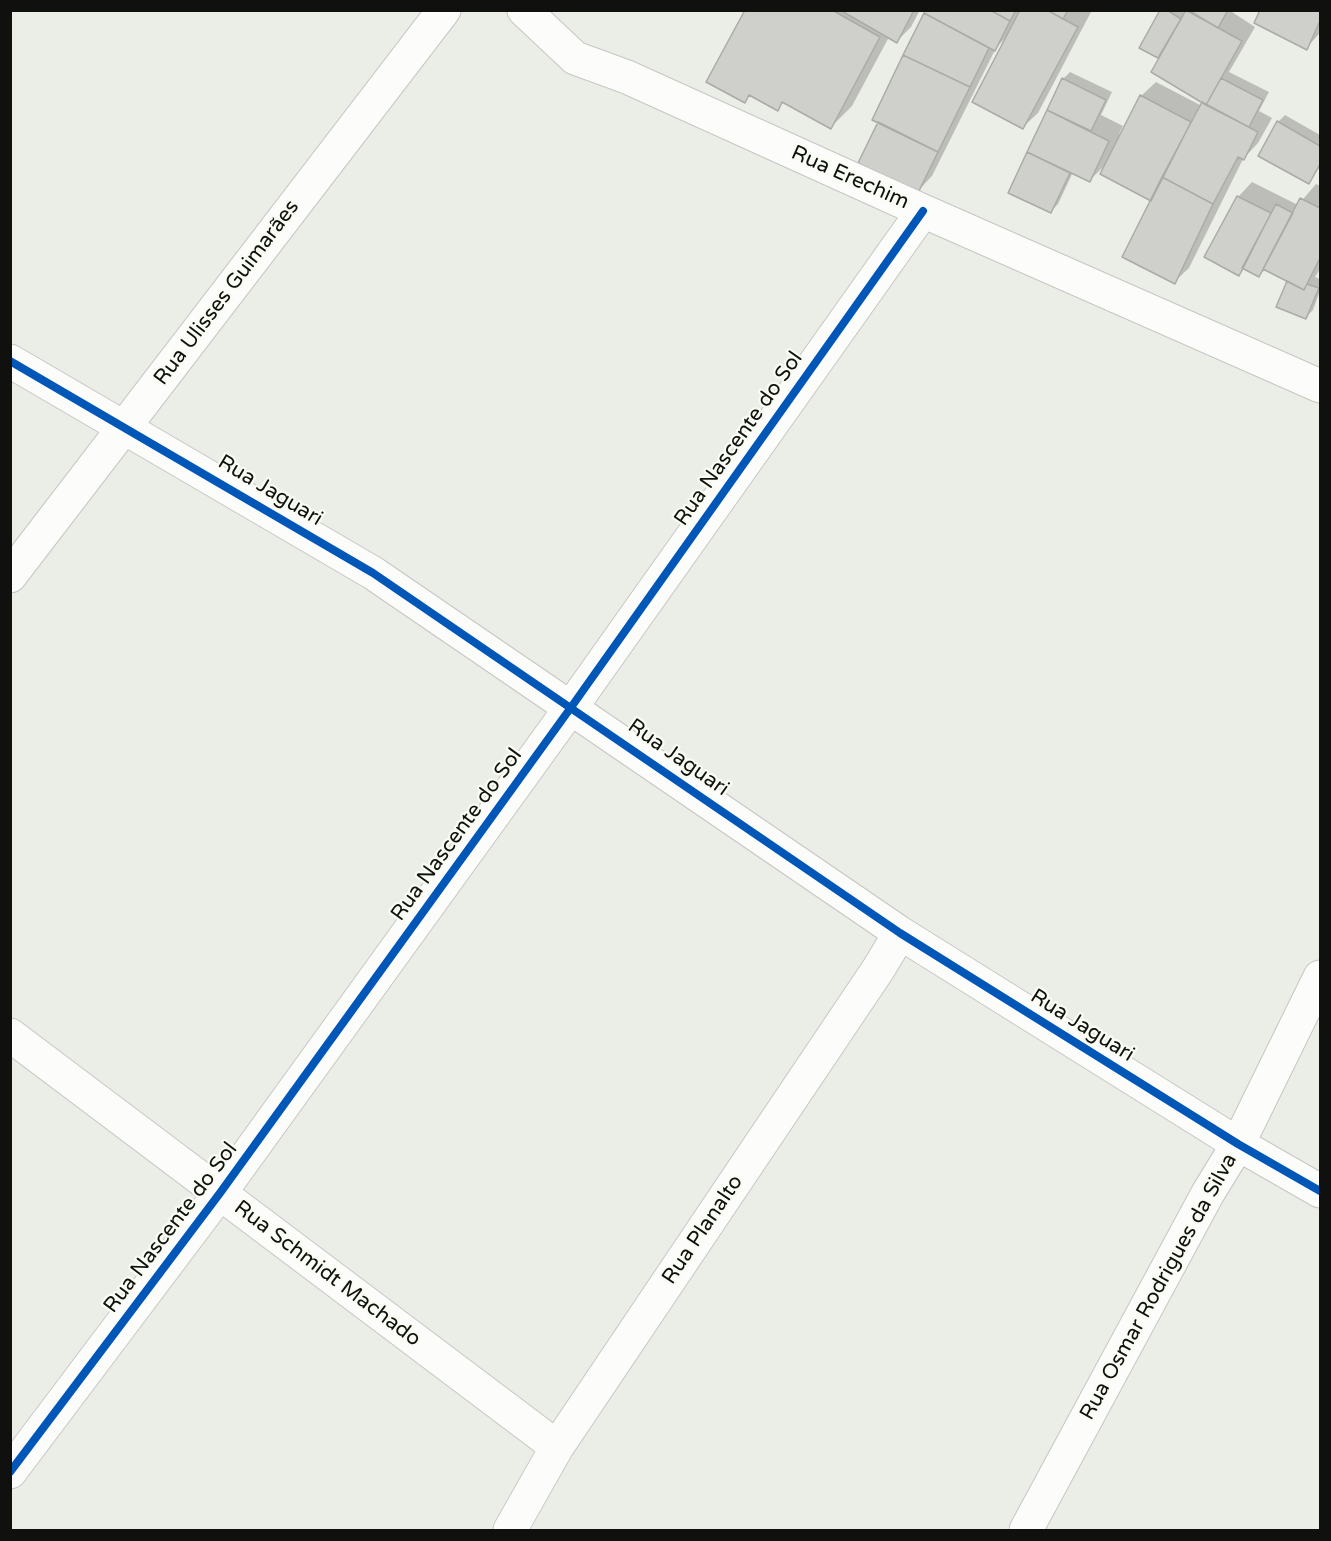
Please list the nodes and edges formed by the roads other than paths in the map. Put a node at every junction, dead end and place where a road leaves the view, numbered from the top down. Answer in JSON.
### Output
{"nodes":[{"id":1,"x":444,"y":10,"type":"edge"},
{"id":2,"x":524,"y":10,"type":"edge"},
{"id":3,"x":922,"y":211,"type":"junction"},
{"id":4,"x":10,"y":361,"type":"edge"},
{"id":5,"x":1320,"y":386,"type":"edge"},
{"id":6,"x":125,"y":426,"type":"junction"},
{"id":7,"x":10,"y":576,"type":"edge"},
{"id":8,"x":572,"y":706,"type":"junction"},
{"id":9,"x":900,"y":933,"type":"junction"},
{"id":10,"x":1320,"y":977,"type":"edge"},
{"id":11,"x":10,"y":1035,"type":"edge"},
{"id":12,"x":1238,"y":1144,"type":"junction"},
{"id":13,"x":1320,"y":1191,"type":"edge"},
{"id":14,"x":220,"y":1193,"type":"junction"},
{"id":15,"x":557,"y":1447,"type":"junction"},
{"id":16,"x":10,"y":1472,"type":"edge"},
{"id":17,"x":510,"y":1530,"type":"edge"},
{"id":18,"x":1026,"y":1530,"type":"edge"}],
"edges":[{"from":1,"to":6,"type":"street","name":"Rua Ulisses Guimarães"},
{"from":2,"to":3,"type":"street","name":"Rua Erechim"},
{"from":3,"to":5,"type":"street","name":"Rua Erechim"},
{"from":3,"to":8,"type":"street","name":"Rua Nascente do Sol"},
{"from":4,"to":6,"type":"street","name":"Rua Jaguari"},
{"from":6,"to":7,"type":"street","name":"Rua Ulisses Guimarães"},
{"from":6,"to":8,"type":"street","name":"Rua Jaguari"},
{"from":8,"to":9,"type":"street","name":"Rua Jaguari"},
{"from":8,"to":14,"type":"street","name":"Rua Nascente do Sol"},
{"from":9,"to":12,"type":"street","name":"Rua Jaguari"},
{"from":9,"to":15,"type":"street","name":"Rua Planalto"},
{"from":10,"to":12,"type":"street","name":"Rua Osmar Rodrigues da Silva"},
{"from":11,"to":14,"type":"street","name":"Rua Schmidt Machado"},
{"from":12,"to":13,"type":"street","name":"Rua Jaguari"},
{"from":12,"to":18,"type":"street","name":"Rua Osmar Rodrigues da Silva"},
{"from":14,"to":15,"type":"street","name":"Rua Schmidt Machado"},
{"from":14,"to":16,"type":"street","name":"Rua Nascente do Sol"},
{"from":15,"to":17,"type":"street","name":"Rua Planalto"}]}
